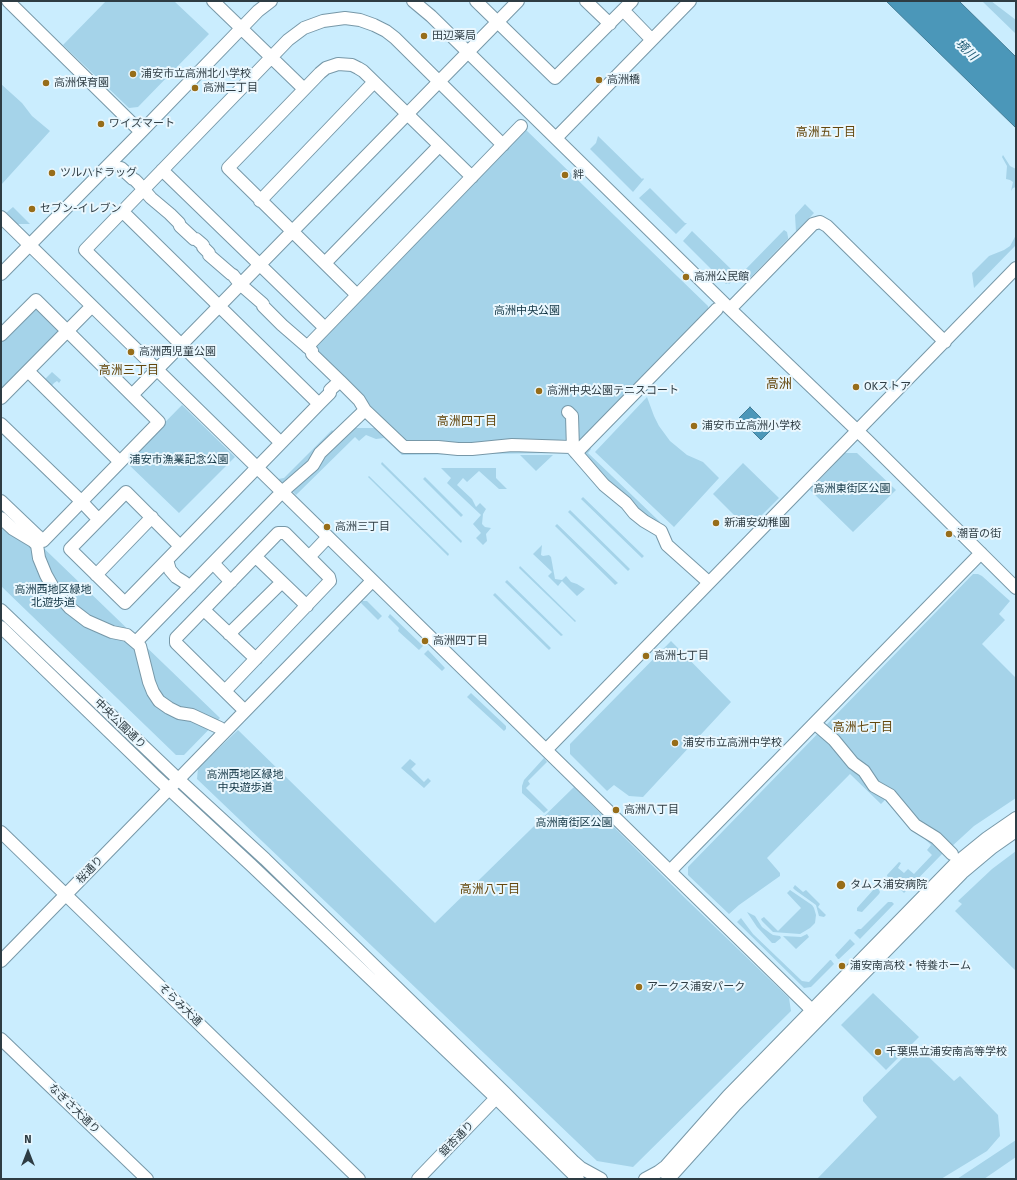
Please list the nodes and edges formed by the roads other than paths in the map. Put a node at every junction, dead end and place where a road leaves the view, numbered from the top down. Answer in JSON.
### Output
{"nodes":[{"id":1,"x":8,"y":1,"type":"edge"},
{"id":2,"x":213,"y":1,"type":"edge"},
{"id":3,"x":271,"y":1,"type":"edge"},
{"id":4,"x":413,"y":1,"type":"edge"},
{"id":5,"x":476,"y":1,"type":"edge"},
{"id":6,"x":518,"y":1,"type":"edge"},
{"id":7,"x":586,"y":1,"type":"edge"},
{"id":8,"x":632,"y":1,"type":"edge"},
{"id":9,"x":690,"y":1,"type":"edge"},
{"id":10,"x":622,"y":10,"type":"junction"},
{"id":11,"x":497,"y":22,"type":"junction"},
{"id":12,"x":610,"y":24,"type":"junction"},
{"id":13,"x":241,"y":29,"type":"junction"},
{"id":14,"x":652,"y":40,"type":"junction"},
{"id":15,"x":468,"y":52,"type":"junction"},
{"id":16,"x":271,"y":58,"type":"junction"},
{"id":17,"x":374,"y":82,"type":"junction"},
{"id":18,"x":438,"y":82,"type":"junction"},
{"id":19,"x":304,"y":89,"type":"junction"},
{"id":20,"x":406,"y":114,"type":"junction"},
{"id":21,"x":521,"y":126,"type":"dead end"},
{"id":22,"x":142,"y":132,"type":"junction"},
{"id":23,"x":556,"y":138,"type":"junction"},
{"id":24,"x":503,"y":145,"type":"junction"},
{"id":25,"x":439,"y":146,"type":"junction"},
{"id":26,"x":121,"y":168,"type":"dead end"},
{"id":27,"x":162,"y":170,"type":"junction"},
{"id":28,"x":472,"y":178,"type":"junction"},
{"id":29,"x":143,"y":189,"type":"junction"},
{"id":30,"x":260,"y":201,"type":"junction"},
{"id":31,"x":122,"y":211,"type":"junction"},
{"id":32,"x":1,"y":217,"type":"edge"},
{"id":33,"x":292,"y":231,"type":"junction"},
{"id":34,"x":30,"y":245,"type":"junction"},
{"id":35,"x":325,"y":263,"type":"junction"},
{"id":36,"x":260,"y":265,"type":"junction"},
{"id":37,"x":1016,"y":268,"type":"edge"},
{"id":38,"x":1,"y":274,"type":"edge"},
{"id":39,"x":240,"y":284,"type":"junction"},
{"id":40,"x":357,"y":295,"type":"junction"},
{"id":41,"x":92,"y":306,"type":"junction"},
{"id":42,"x":219,"y":306,"type":"junction"},
{"id":43,"x":730,"y":308,"type":"junction"},
{"id":44,"x":717,"y":309,"type":"dead end"},
{"id":45,"x":323,"y":330,"type":"junction"},
{"id":46,"x":67,"y":331,"type":"junction"},
{"id":47,"x":1,"y":335,"type":"edge"},
{"id":48,"x":945,"y":342,"type":"junction"},
{"id":49,"x":181,"y":346,"type":"junction"},
{"id":50,"x":307,"y":346,"type":"junction"},
{"id":51,"x":157,"y":370,"type":"junction"},
{"id":52,"x":28,"y":371,"type":"junction"},
{"id":53,"x":340,"y":380,"type":"junction"},
{"id":54,"x":132,"y":395,"type":"junction"},
{"id":55,"x":1,"y":398,"type":"edge"},
{"id":56,"x":321,"y":402,"type":"junction"},
{"id":57,"x":365,"y":410,"type":"junction"},
{"id":58,"x":568,"y":412,"type":"dead end"},
{"id":59,"x":1,"y":424,"type":"edge"},
{"id":60,"x":858,"y":430,"type":"junction"},
{"id":61,"x":281,"y":443,"type":"junction"},
{"id":62,"x":574,"y":451,"type":"junction"},
{"id":63,"x":120,"y":462,"type":"junction"},
{"id":64,"x":257,"y":468,"type":"junction"},
{"id":65,"x":282,"y":492,"type":"junction"},
{"id":66,"x":1,"y":501,"type":"edge"},
{"id":67,"x":82,"y":502,"type":"junction"},
{"id":68,"x":152,"y":517,"type":"junction"},
{"id":69,"x":1,"y":518,"type":"edge"},
{"id":70,"x":98,"y":519,"type":"junction"},
{"id":71,"x":328,"y":537,"type":"junction"},
{"id":72,"x":35,"y":539,"type":"junction"},
{"id":73,"x":180,"y":546,"type":"junction"},
{"id":74,"x":981,"y":553,"type":"junction"},
{"id":75,"x":256,"y":556,"type":"junction"},
{"id":76,"x":309,"y":557,"type":"junction"},
{"id":77,"x":167,"y":560,"type":"junction"},
{"id":78,"x":213,"y":563,"type":"junction"},
{"id":79,"x":96,"y":575,"type":"junction"},
{"id":80,"x":705,"y":579,"type":"dead end"},
{"id":81,"x":372,"y":581,"type":"junction"},
{"id":82,"x":231,"y":582,"type":"junction"},
{"id":83,"x":282,"y":582,"type":"junction"},
{"id":84,"x":190,"y":587,"type":"junction"},
{"id":85,"x":1016,"y":588,"type":"edge"},
{"id":86,"x":307,"y":606,"type":"junction"},
{"id":87,"x":1,"y":610,"type":"edge"},
{"id":88,"x":204,"y":610,"type":"junction"},
{"id":89,"x":1,"y":627,"type":"edge"},
{"id":90,"x":229,"y":634,"type":"junction"},
{"id":91,"x":136,"y":642,"type":"junction"},
{"id":92,"x":256,"y":659,"type":"junction"},
{"id":93,"x":225,"y":691,"type":"junction"},
{"id":94,"x":245,"y":711,"type":"junction"},
{"id":95,"x":819,"y":727,"type":"dead end"},
{"id":96,"x":220,"y":728,"type":"dead end"},
{"id":97,"x":546,"y":750,"type":"junction"},
{"id":98,"x":178,"y":779,"type":"junction"},
{"id":99,"x":169,"y":789,"type":"junction"},
{"id":100,"x":1016,"y":818,"type":"edge"},
{"id":101,"x":1016,"y":831,"type":"edge"},
{"id":102,"x":1,"y":832,"type":"edge"},
{"id":103,"x":952,"y":854,"type":"dead end"},
{"id":104,"x":670,"y":871,"type":"junction"},
{"id":105,"x":66,"y":894,"type":"junction"},
{"id":106,"x":1,"y":961,"type":"edge"},
{"id":107,"x":816,"y":1014,"type":"junction"},
{"id":108,"x":1,"y":1039,"type":"edge"},
{"id":109,"x":496,"y":1098,"type":"junction"},
{"id":110,"x":147,"y":1179,"type":"edge"},
{"id":111,"x":359,"y":1179,"type":"edge"},
{"id":112,"x":418,"y":1179,"type":"edge"},
{"id":113,"x":578,"y":1179,"type":"edge"},
{"id":114,"x":601,"y":1179,"type":"edge"},
{"id":115,"x":645,"y":1179,"type":"edge"},
{"id":116,"x":667,"y":1179,"type":"edge"}],
"edges":[{"from":1,"to":22,"type":"street"},
{"from":2,"to":13,"type":"street"},
{"from":3,"to":13,"type":"street"},
{"from":4,"to":15,"type":"street"},
{"from":5,"to":11,"type":"street"},
{"from":6,"to":11,"type":"street"},
{"from":7,"to":12,"type":"street"},
{"from":8,"to":10,"type":"street"},
{"from":9,"to":14,"type":"street"},
{"from":10,"to":12,"type":"street"},
{"from":10,"to":14,"type":"street"},
{"from":11,"to":12,"type":"street"},
{"from":11,"to":15,"type":"street"},
{"from":13,"to":16,"type":"street"},
{"from":13,"to":22,"type":"street"},
{"from":14,"to":23,"type":"street"},
{"from":15,"to":18,"type":"street"},
{"from":15,"to":23,"type":"street"},
{"from":16,"to":18,"type":"street"},
{"from":16,"to":19,"type":"street"},
{"from":16,"to":27,"type":"street"},
{"from":17,"to":19,"type":"street"},
{"from":17,"to":20,"type":"street"},
{"from":17,"to":30,"type":"street"},
{"from":18,"to":20,"type":"street"},
{"from":18,"to":24,"type":"street"},
{"from":19,"to":30,"type":"street"},
{"from":20,"to":25,"type":"street"},
{"from":20,"to":33,"type":"street"},
{"from":21,"to":24,"type":"street"},
{"from":22,"to":34,"type":"street"},
{"from":23,"to":43,"type":"street"},
{"from":24,"to":28,"type":"street"},
{"from":25,"to":28,"type":"street"},
{"from":25,"to":35,"type":"street"},
{"from":26,"to":29,"type":"street"},
{"from":27,"to":29,"type":"street"},
{"from":27,"to":36,"type":"street"},
{"from":28,"to":40,"type":"street"},
{"from":29,"to":31,"type":"street"},
{"from":29,"to":39,"type":"street"},
{"from":30,"to":33,"type":"street"},
{"from":31,"to":42,"type":"street"},
{"from":31,"to":49,"type":"street"},
{"from":32,"to":34,"type":"street"},
{"from":33,"to":35,"type":"street"},
{"from":33,"to":36,"type":"street"},
{"from":34,"to":38,"type":"street"},
{"from":34,"to":41,"type":"street"},
{"from":35,"to":40,"type":"street"},
{"from":36,"to":39,"type":"street"},
{"from":36,"to":45,"type":"street"},
{"from":37,"to":48,"type":"street"},
{"from":39,"to":42,"type":"street"},
{"from":39,"to":50,"type":"street"},
{"from":40,"to":45,"type":"street"},
{"from":41,"to":46,"type":"street"},
{"from":41,"to":51,"type":"street"},
{"from":42,"to":49,"type":"street"},
{"from":42,"to":56,"type":"street"},
{"from":43,"to":48,"type":"street"},
{"from":43,"to":60,"type":"street"},
{"from":44,"to":62,"type":"street"},
{"from":45,"to":50,"type":"street"},
{"from":46,"to":47,"type":"street"},
{"from":46,"to":52,"type":"street"},
{"from":46,"to":54,"type":"street"},
{"from":48,"to":60,"type":"street"},
{"from":49,"to":51,"type":"street"},
{"from":49,"to":61,"type":"street"},
{"from":50,"to":53,"type":"street"},
{"from":51,"to":54,"type":"street"},
{"from":51,"to":64,"type":"street"},
{"from":52,"to":55,"type":"street"},
{"from":52,"to":63,"type":"street"},
{"from":53,"to":56,"type":"street"},
{"from":53,"to":57,"type":"street"},
{"from":54,"to":63,"type":"street"},
{"from":56,"to":61,"type":"street"},
{"from":57,"to":62,"type":"street"},
{"from":57,"to":65,"type":"street"},
{"from":58,"to":62,"type":"street"},
{"from":59,"to":67,"type":"street"},
{"from":60,"to":74,"type":"street"},
{"from":60,"to":97,"type":"street"},
{"from":61,"to":64,"type":"street"},
{"from":62,"to":80,"type":"street"},
{"from":63,"to":67,"type":"street"},
{"from":64,"to":65,"type":"street"},
{"from":64,"to":73,"type":"street"},
{"from":65,"to":71,"type":"street"},
{"from":65,"to":78,"type":"street"},
{"from":66,"to":72,"type":"street"},
{"from":67,"to":70,"type":"street"},
{"from":67,"to":72,"type":"street"},
{"from":68,"to":70,"type":"street"},
{"from":68,"to":73,"type":"street"},
{"from":68,"to":79,"type":"street"},
{"from":69,"to":72,"type":"street"},
{"from":70,"to":79,"type":"street"},
{"from":71,"to":76,"type":"street"},
{"from":71,"to":81,"type":"street"},
{"from":72,"to":91,"type":"street"},
{"from":73,"to":77,"type":"street"},
{"from":74,"to":85,"type":"street"},
{"from":74,"to":104,"type":"street"},
{"from":75,"to":76,"type":"street"},
{"from":75,"to":82,"type":"street"},
{"from":75,"to":83,"type":"street"},
{"from":76,"to":86,"type":"street"},
{"from":77,"to":79,"type":"street"},
{"from":77,"to":84,"type":"street"},
{"from":78,"to":82,"type":"street"},
{"from":78,"to":84,"type":"street"},
{"from":81,"to":94,"type":"street","name":"桜通り"},
{"from":81,"to":97,"type":"street"},
{"from":82,"to":88,"type":"street"},
{"from":83,"to":86,"type":"street"},
{"from":83,"to":90,"type":"street"},
{"from":84,"to":91,"type":"street"},
{"from":86,"to":92,"type":"street"},
{"from":87,"to":98,"type":"street","name":"中央公園通り"},
{"from":88,"to":90,"type":"street"},
{"from":88,"to":93,"type":"street"},
{"from":89,"to":99,"type":"street","name":"中央公園通り"},
{"from":90,"to":92,"type":"street"},
{"from":91,"to":96,"type":"street"},
{"from":92,"to":93,"type":"street"},
{"from":93,"to":94,"type":"street"},
{"from":94,"to":98,"type":"street","name":"桜通り"},
{"from":95,"to":103,"type":"street"},
{"from":97,"to":104,"type":"street"},
{"from":98,"to":99,"type":"street","name":"桜通り"},
{"from":98,"to":114,"type":"street","name":"中央公園通り"},
{"from":99,"to":105,"type":"street","name":"桜通り"},
{"from":99,"to":109,"type":"street","name":"中央公園通り"},
{"from":100,"to":107,"type":"street"},
{"from":101,"to":107,"type":"street"},
{"from":102,"to":105,"type":"street","name":"そらみ大通"},
{"from":104,"to":107,"type":"street"},
{"from":105,"to":106,"type":"street","name":"桜通り"},
{"from":105,"to":111,"type":"street","name":"そらみ大通"},
{"from":107,"to":115,"type":"street"},
{"from":107,"to":116,"type":"street"},
{"from":108,"to":110,"type":"street","name":"なぎさ大通り"},
{"from":109,"to":112,"type":"street","name":"銀杏通り"},
{"from":109,"to":113,"type":"street","name":"中央公園通り"}]}
